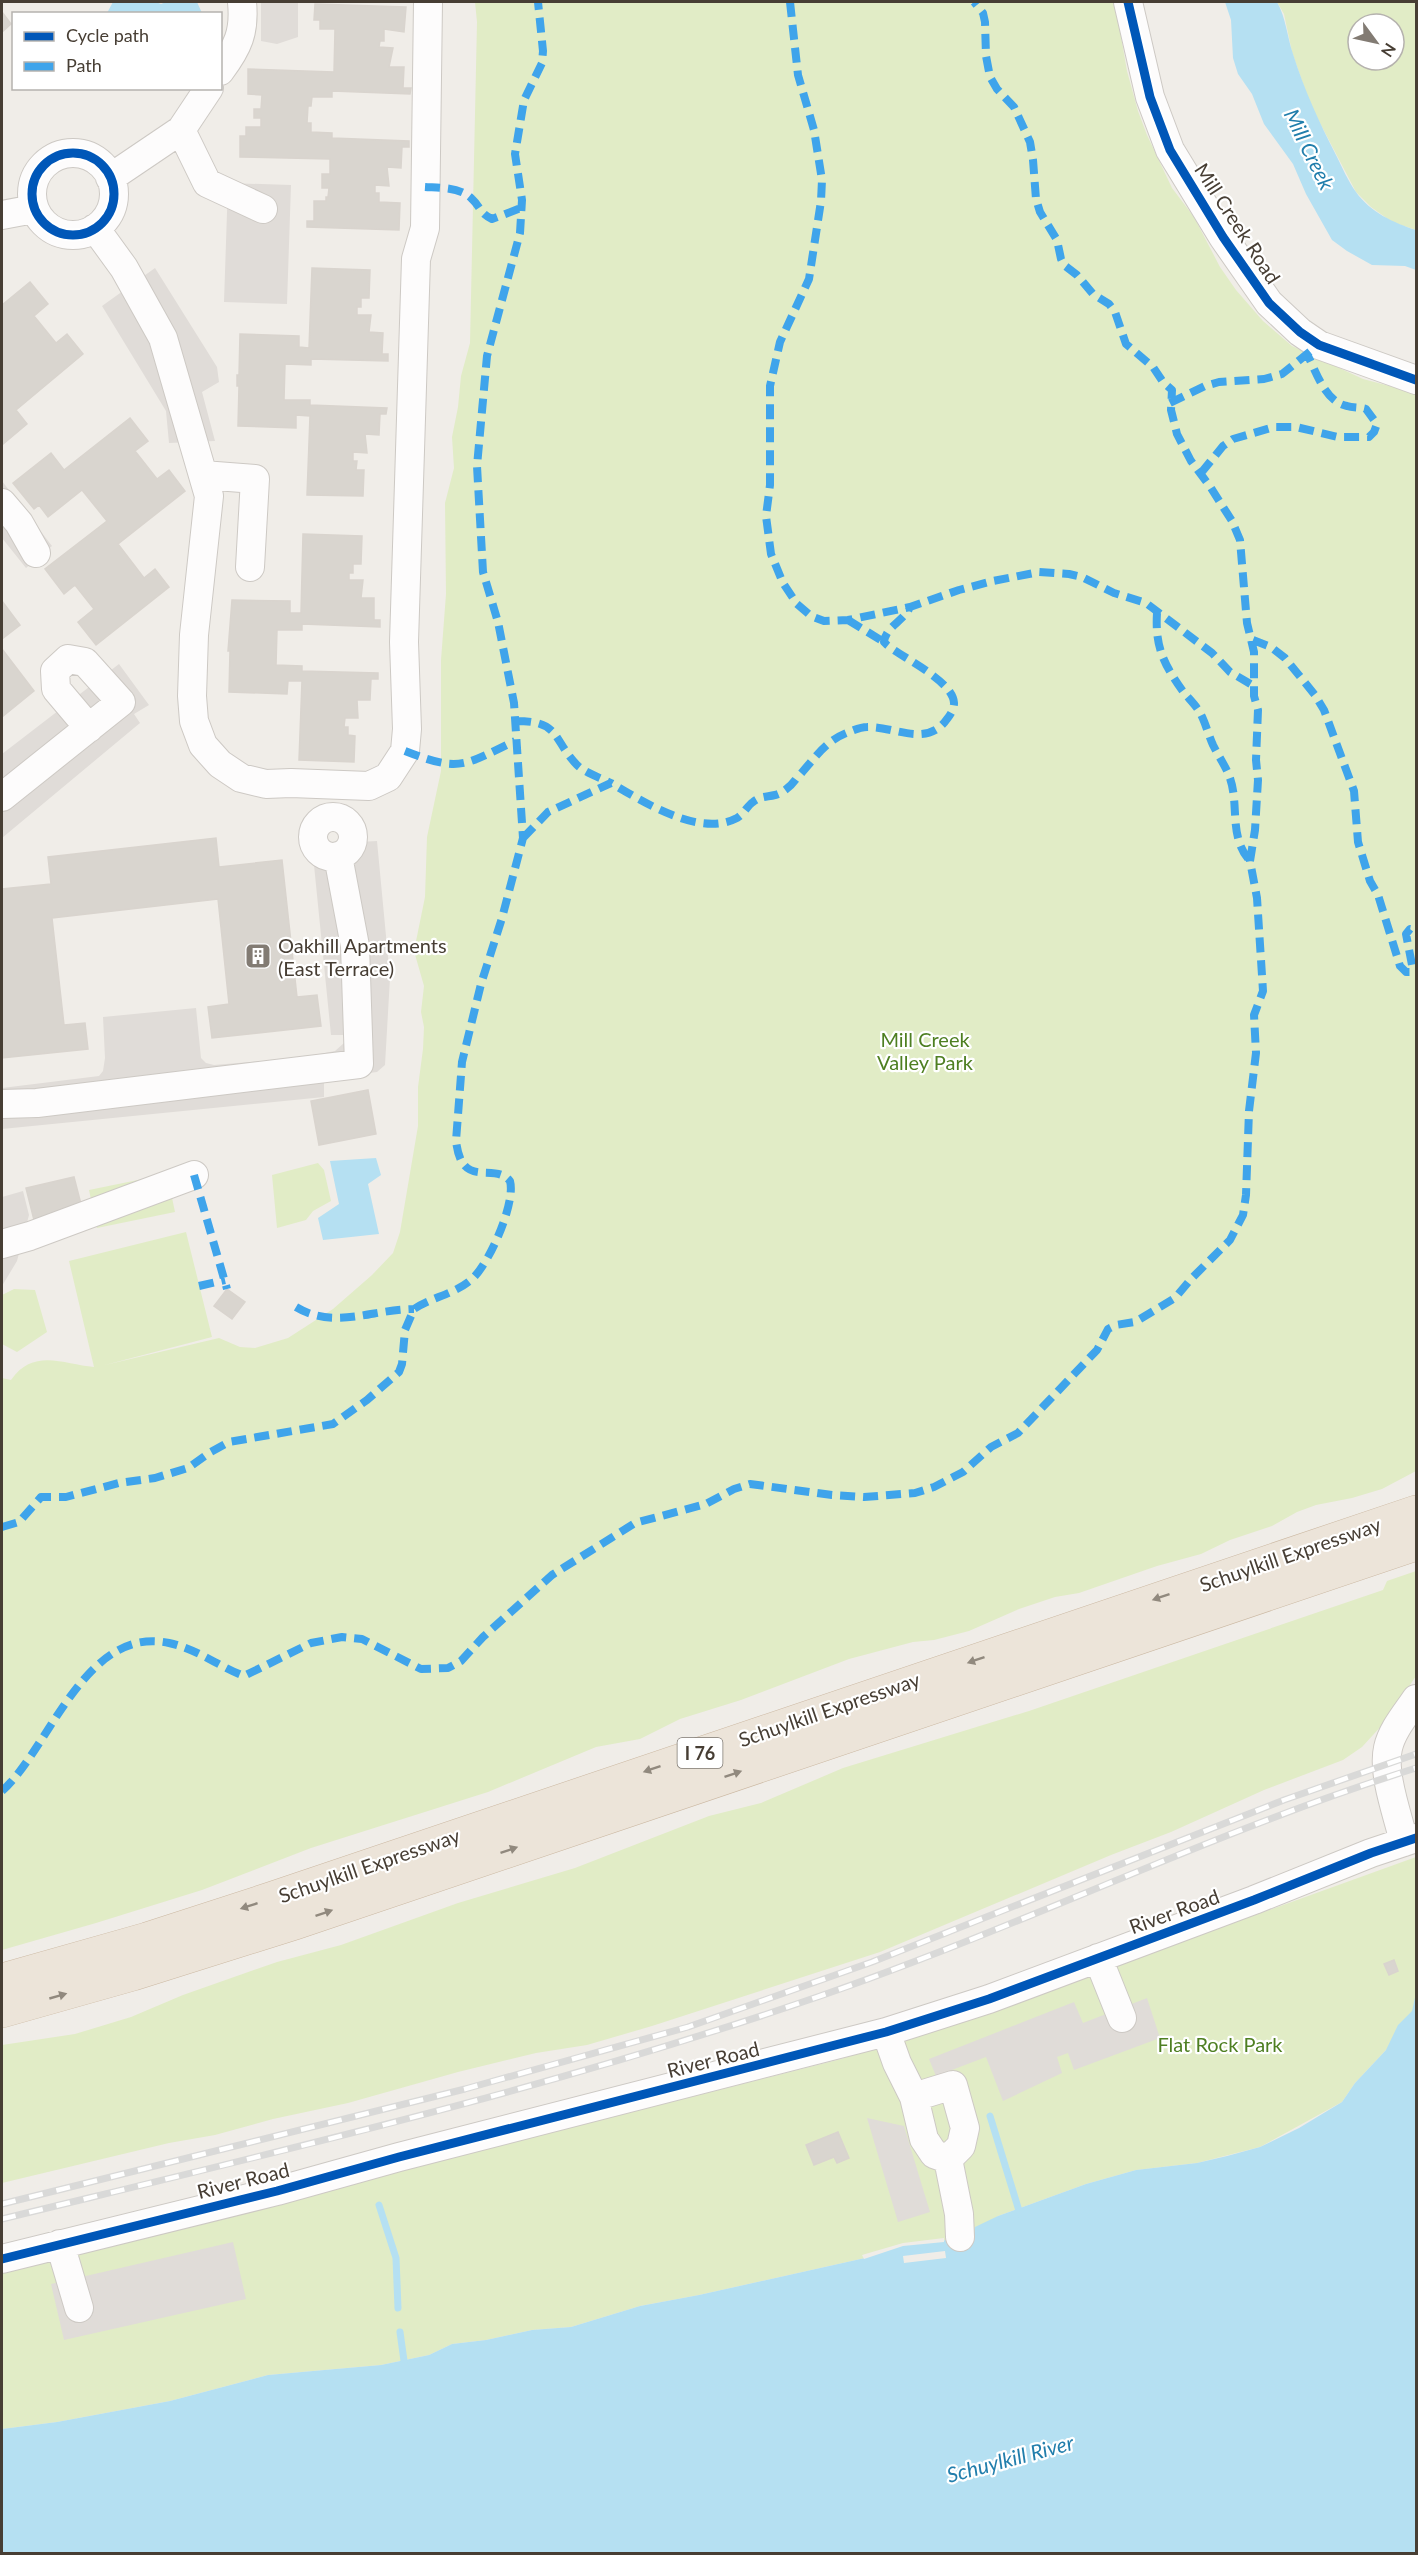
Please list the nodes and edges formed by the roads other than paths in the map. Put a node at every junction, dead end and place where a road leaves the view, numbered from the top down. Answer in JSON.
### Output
{"nodes":[{"id":1,"x":242,"y":2,"type":"edge"},
{"id":2,"x":428,"y":2,"type":"edge"},
{"id":3,"x":1128,"y":2,"type":"edge"},
{"id":4,"x":222,"y":68,"type":"edge"},
{"id":5,"x":208,"y":90,"type":"edge"},
{"id":6,"x":181,"y":130,"type":"junction"},
{"id":7,"x":111,"y":178,"type":"junction"},
{"id":8,"x":34,"y":209,"type":"junction"},
{"id":9,"x":263,"y":209,"type":"dead end"},
{"id":10,"x":2,"y":215,"type":"edge"},
{"id":11,"x":95,"y":228,"type":"junction"},
{"id":12,"x":1416,"y":380,"type":"edge"},
{"id":13,"x":203,"y":475,"type":"junction"},
{"id":14,"x":2,"y":503,"type":"edge"},
{"id":15,"x":36,"y":553,"type":"dead end"},
{"id":16,"x":250,"y":567,"type":"dead end"},
{"id":17,"x":89,"y":728,"type":"dead end"},
{"id":18,"x":2,"y":796,"type":"edge"},
{"id":19,"x":338,"y":856,"type":"dead end"},
{"id":20,"x":2,"y":1104,"type":"edge"},
{"id":21,"x":194,"y":1175,"type":"dead end"},
{"id":22,"x":2,"y":1244,"type":"edge"},
{"id":23,"x":1406,"y":1515,"type":"edge"},
{"id":24,"x":1402,"y":1548,"type":"edge"},
{"id":25,"x":1416,"y":1699,"type":"edge"},
{"id":26,"x":1410,"y":1840,"type":"edge"},
{"id":27,"x":1098,"y":1958,"type":"junction"},
{"id":28,"x":2,"y":1980,"type":"edge"},
{"id":29,"x":2,"y":2011,"type":"edge"},
{"id":30,"x":1122,"y":2018,"type":"dead end"},
{"id":31,"x":886,"y":2032,"type":"junction"},
{"id":32,"x":914,"y":2097,"type":"junction"},
{"id":33,"x":948,"y":2159,"type":"junction"},
{"id":34,"x":960,"y":2237,"type":"dead end"},
{"id":35,"x":60,"y":2244,"type":"junction"},
{"id":36,"x":2,"y":2259,"type":"edge"},
{"id":37,"x":80,"y":2308,"type":"dead end"}],
"edges":[{"from":1,"to":4,"type":"street"},
{"from":2,"to":13,"type":"street"},
{"from":3,"to":12,"type":"street","name":"Mill Creek Road"},
{"from":5,"to":6,"type":"street"},
{"from":6,"to":7,"type":"street"},
{"from":6,"to":9,"type":"street"},
{"from":7,"to":8,"type":"street"},
{"from":7,"to":11,"type":"street"},
{"from":8,"to":10,"type":"street"},
{"from":8,"to":11,"type":"street"},
{"from":11,"to":13,"type":"street"},
{"from":13,"to":16,"type":"street"},
{"from":14,"to":15,"type":"street"},
{"from":17,"to":18,"type":"street"},
{"from":19,"to":20,"type":"street"},
{"from":21,"to":22,"type":"street"},
{"from":23,"to":28,"type":"highway","name":"Schuylkill Expressway","number":"I 76","one_way":true},
{"from":29,"to":24,"type":"highway","name":"Schuylkill Expressway","number":"I 76","one_way":true},
{"from":25,"to":26,"type":"street"},
{"from":26,"to":27,"type":"street","name":"River Road"},
{"from":27,"to":30,"type":"street"},
{"from":27,"to":31,"type":"street","name":"River Road"},
{"from":31,"to":32,"type":"street"},
{"from":31,"to":35,"type":"street","name":"River Road"},
{"from":32,"to":33,"type":"street"},
{"from":32,"to":33,"type":"street"},
{"from":33,"to":34,"type":"street"},
{"from":35,"to":36,"type":"street","name":"River Road"},
{"from":35,"to":37,"type":"street"}]}
